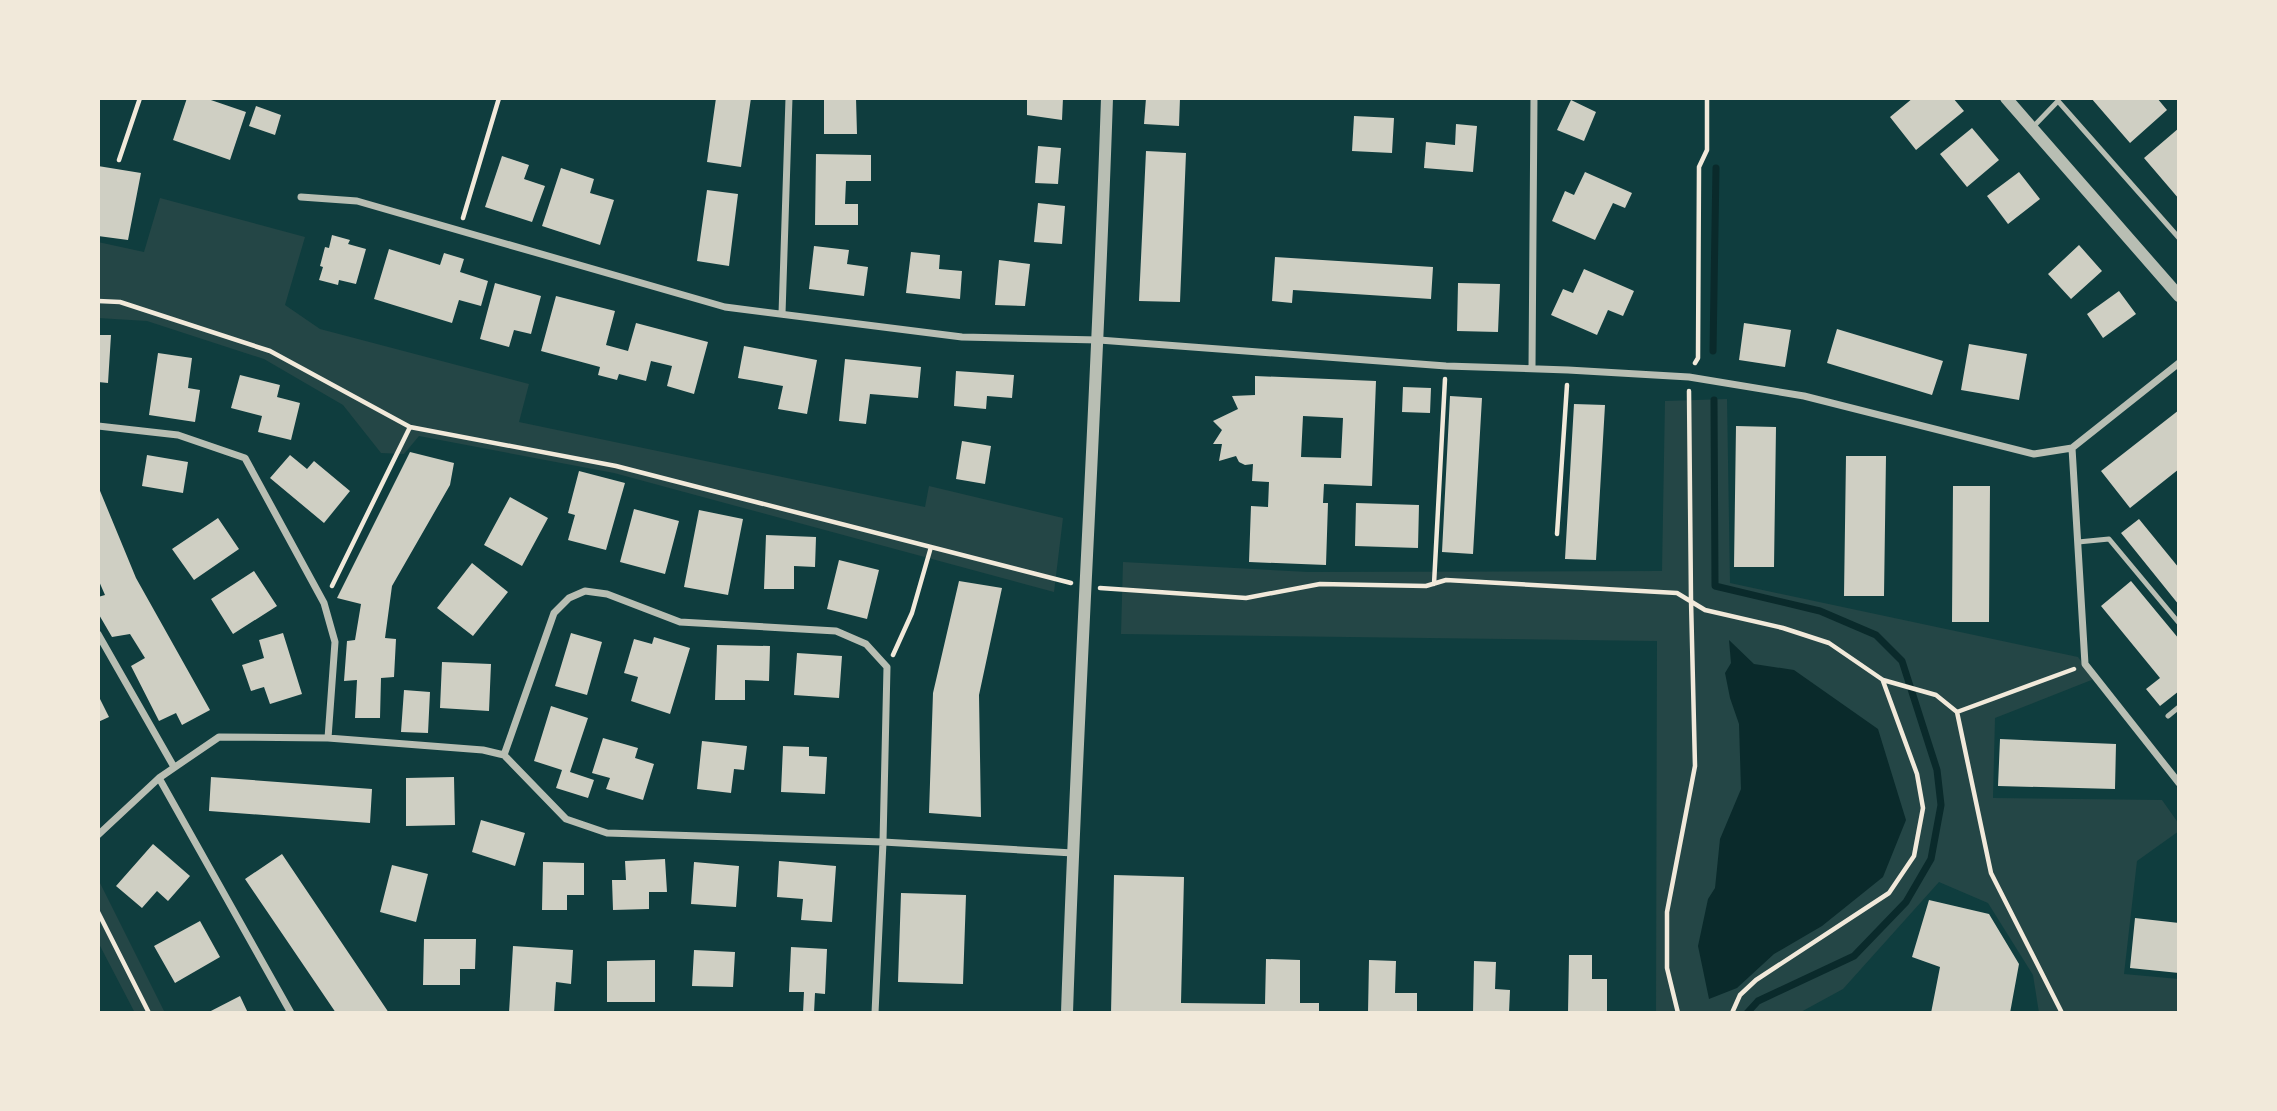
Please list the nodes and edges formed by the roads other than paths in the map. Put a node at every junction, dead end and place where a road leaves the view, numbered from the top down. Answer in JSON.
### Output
{"nodes":[{"id":1,"x":789,"y":98,"type":"edge"},
{"id":2,"x":1107,"y":98,"type":"edge"},
{"id":3,"x":1534,"y":98,"type":"edge"},
{"id":4,"x":2007,"y":98,"type":"edge"},
{"id":5,"x":2059,"y":99,"type":"edge"},
{"id":6,"x":2032,"y":128,"type":"junction"},
{"id":7,"x":301,"y":197,"type":"dead end"},
{"id":8,"x":2179,"y":238,"type":"edge"},
{"id":9,"x":2179,"y":296,"type":"edge"},
{"id":10,"x":782,"y":314,"type":"junction"},
{"id":11,"x":1099,"y":340,"type":"junction"},
{"id":12,"x":2179,"y":363,"type":"edge"},
{"id":13,"x":1532,"y":368,"type":"junction"},
{"id":14,"x":98,"y":426,"type":"edge"},
{"id":15,"x":2072,"y":448,"type":"junction"},
{"id":16,"x":2078,"y":542,"type":"junction"},
{"id":17,"x":2179,"y":623,"type":"edge"},
{"id":18,"x":98,"y":634,"type":"edge"},
{"id":19,"x":2179,"y":707,"type":"edge"},
{"id":20,"x":2168,"y":716,"type":"dead end"},
{"id":21,"x":328,"y":738,"type":"junction"},
{"id":22,"x":504,"y":755,"type":"junction"},
{"id":23,"x":174,"y":767,"type":"junction"},
{"id":24,"x":159,"y":778,"type":"junction"},
{"id":25,"x":2179,"y":783,"type":"edge"},
{"id":26,"x":98,"y":835,"type":"edge"},
{"id":27,"x":883,"y":842,"type":"junction"},
{"id":28,"x":1073,"y":853,"type":"junction"},
{"id":29,"x":291,"y":1013,"type":"edge"},
{"id":30,"x":876,"y":1013,"type":"edge"},
{"id":31,"x":1068,"y":1013,"type":"edge"}],
"edges":[{"from":1,"to":10,"type":"street"},
{"from":2,"to":11,"type":"street"},
{"from":3,"to":13,"type":"street"},
{"from":4,"to":6,"type":"street"},
{"from":5,"to":6,"type":"lane"},
{"from":5,"to":8,"type":"lane"},
{"from":6,"to":9,"type":"street"},
{"from":7,"to":10,"type":"street"},
{"from":10,"to":11,"type":"street"},
{"from":11,"to":13,"type":"street"},
{"from":11,"to":28,"type":"street"},
{"from":12,"to":15,"type":"street"},
{"from":13,"to":15,"type":"street"},
{"from":14,"to":21,"type":"street"},
{"from":15,"to":16,"type":"street"},
{"from":16,"to":17,"type":"lane"},
{"from":16,"to":25,"type":"street"},
{"from":18,"to":23,"type":"street"},
{"from":19,"to":20,"type":"lane"},
{"from":21,"to":22,"type":"street"},
{"from":21,"to":23,"type":"street"},
{"from":22,"to":27,"type":"street"},
{"from":22,"to":27,"type":"street"},
{"from":23,"to":24,"type":"street"},
{"from":24,"to":26,"type":"street"},
{"from":24,"to":29,"type":"street"},
{"from":27,"to":28,"type":"street"},
{"from":27,"to":30,"type":"street"},
{"from":28,"to":31,"type":"street"}]}
